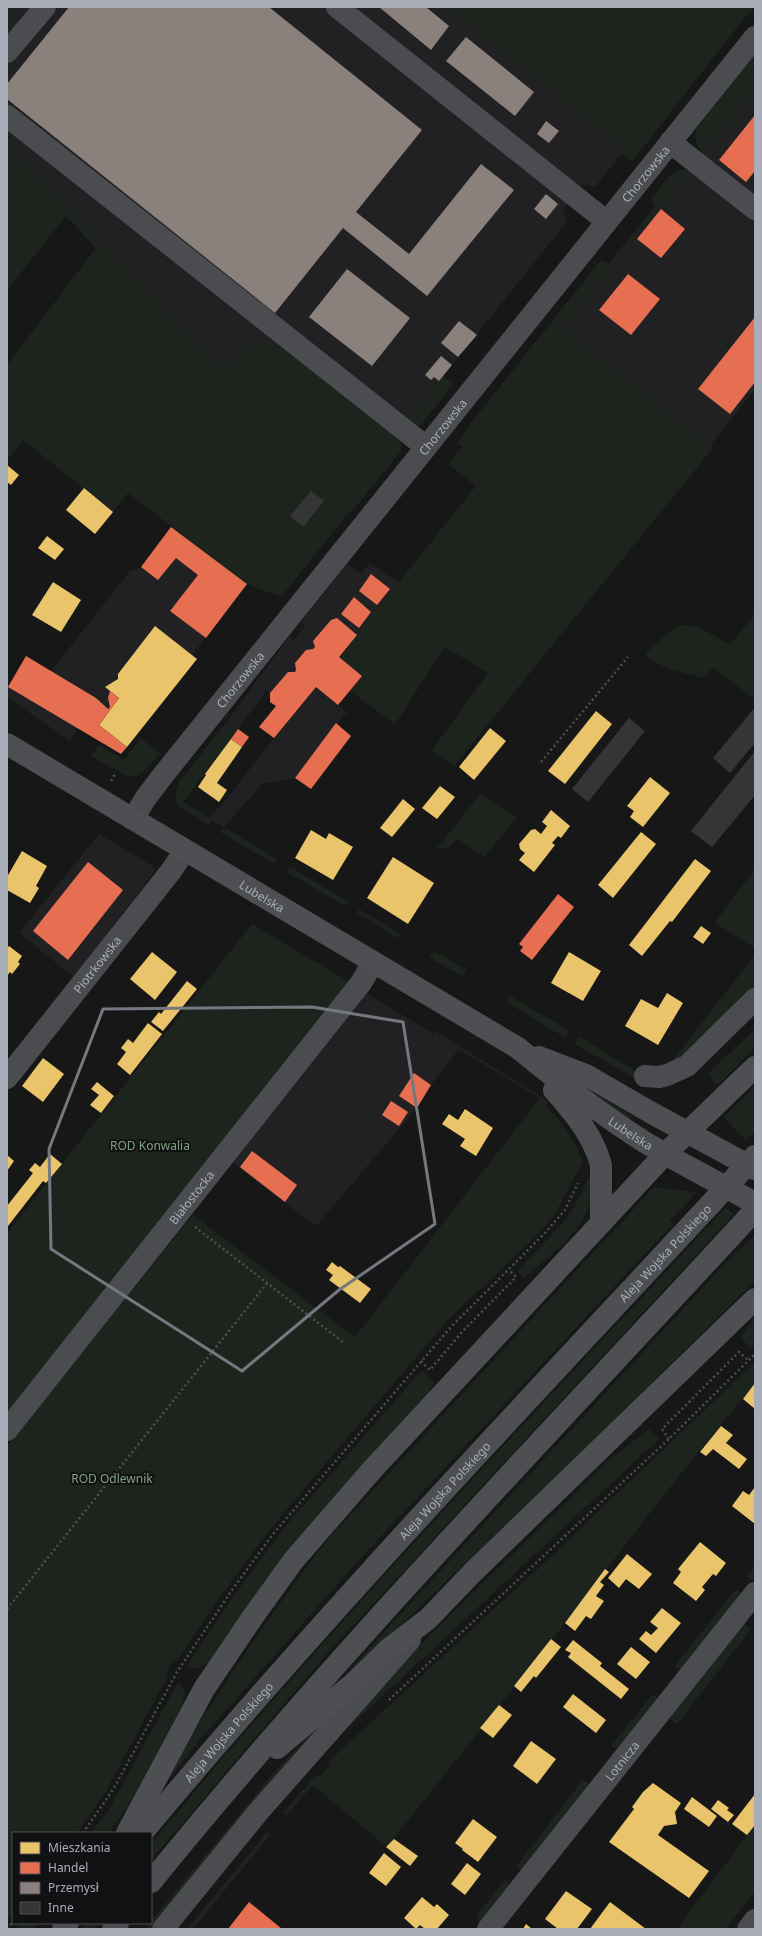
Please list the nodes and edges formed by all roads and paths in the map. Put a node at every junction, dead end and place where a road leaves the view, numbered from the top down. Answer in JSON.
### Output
{"nodes":[{"id":1,"x":45,"y":7,"type":"edge"},
{"id":2,"x":337,"y":7,"type":"edge"},
{"id":3,"x":755,"y":37,"type":"edge"},
{"id":4,"x":7,"y":52,"type":"edge"},
{"id":5,"x":7,"y":116,"type":"edge"},
{"id":6,"x":670,"y":142,"type":"junction"},
{"id":7,"x":755,"y":209,"type":"edge"},
{"id":8,"x":606,"y":221,"type":"junction"},
{"id":9,"x":426,"y":447,"type":"junction"},
{"id":10,"x":628,"y":657,"type":"dead end"},
{"id":11,"x":7,"y":744,"type":"edge"},
{"id":12,"x":541,"y":762,"type":"dead end"},
{"id":13,"x":133,"y":819,"type":"junction"},
{"id":14,"x":185,"y":850,"type":"junction"},
{"id":15,"x":373,"y":962,"type":"junction"},
{"id":16,"x":755,"y":999,"type":"edge"},
{"id":17,"x":518,"y":1048,"type":"junction"},
{"id":18,"x":755,"y":1067,"type":"edge"},
{"id":19,"x":7,"y":1078,"type":"edge"},
{"id":20,"x":629,"y":1100,"type":"junction"},
{"id":21,"x":686,"y":1132,"type":"junction"},
{"id":22,"x":665,"y":1154,"type":"junction"},
{"id":23,"x":755,"y":1156,"type":"edge"},
{"id":24,"x":755,"y":1169,"type":"edge"},
{"id":25,"x":755,"y":1203,"type":"edge"},
{"id":26,"x":755,"y":1210,"type":"edge"},
{"id":27,"x":179,"y":1214,"type":"junction"},
{"id":28,"x":601,"y":1223,"type":"junction"},
{"id":29,"x":509,"y":1270,"type":"dead end"},
{"id":30,"x":268,"y":1282,"type":"junction"},
{"id":31,"x":755,"y":1299,"type":"edge"},
{"id":32,"x":344,"y":1342,"type":"dead end"},
{"id":33,"x":755,"y":1354,"type":"edge"},
{"id":34,"x":421,"y":1361,"type":"dead end"},
{"id":35,"x":749,"y":1361,"type":"junction"},
{"id":36,"x":7,"y":1430,"type":"edge"},
{"id":37,"x":669,"y":1439,"type":"junction"},
{"id":38,"x":755,"y":1593,"type":"edge"},
{"id":39,"x":7,"y":1609,"type":"edge"},
{"id":40,"x":428,"y":1619,"type":"junction"},
{"id":41,"x":383,"y":1705,"type":"dead end"},
{"id":42,"x":223,"y":1795,"type":"junction"},
{"id":43,"x":128,"y":1832,"type":"edge"},
{"id":44,"x":143,"y":1832,"type":"edge"},
{"id":45,"x":152,"y":1881,"type":"edge"},
{"id":46,"x":755,"y":1920,"type":"edge"},
{"id":47,"x":162,"y":1929,"type":"edge"},
{"id":48,"x":488,"y":1929,"type":"edge"},
{"id":49,"x":748,"y":1929,"type":"edge"}],
"edges":[{"from":1,"to":4,"type":"street"},
{"from":2,"to":8,"type":"street"},
{"from":3,"to":6,"type":"street","name":"Chorzowska"},
{"from":5,"to":9,"type":"street"},
{"from":6,"to":7,"type":"street"},
{"from":6,"to":8,"type":"street","name":"Chorzowska"},
{"from":8,"to":9,"type":"street","name":"Chorzowska"},
{"from":9,"to":13,"type":"street","name":"Chorzowska"},
{"from":10,"to":12,"type":"path"},
{"from":11,"to":13,"type":"main road","name":"Lubelska"},
{"from":13,"to":14,"type":"main road","name":"Lubelska"},
{"from":14,"to":15,"type":"main road","name":"Lubelska"},
{"from":14,"to":19,"type":"street","name":"Piotrkowska"},
{"from":15,"to":17,"type":"main road","name":"Lubelska"},
{"from":15,"to":27,"type":"street","name":"Białostocka"},
{"from":16,"to":20,"type":"street"},
{"from":17,"to":20,"type":"main road","name":"Lubelska"},
{"from":17,"to":22,"type":"main road","name":"Lubelska"},
{"from":17,"to":28,"type":"main road"},
{"from":18,"to":21,"type":"main road"},
{"from":20,"to":21,"type":"main road","name":"Lubelska"},
{"from":21,"to":22,"type":"main road"},
{"from":21,"to":24,"type":"main road","name":"Lubelska","bridge":true},
{"from":22,"to":25,"type":"main road","name":"Lubelska","bridge":true},
{"from":22,"to":28,"type":"main road"},
{"from":23,"to":44,"type":"main road","name":"Aleja Wojska Polskiego"},
{"from":26,"to":42,"type":"main road"},
{"from":27,"to":30,"type":"path"},
{"from":27,"to":36,"type":"street","name":"Białostocka"},
{"from":28,"to":43,"type":"main road"},
{"from":29,"to":34,"type":"path"},
{"from":30,"to":32,"type":"path"},
{"from":30,"to":39,"type":"path"},
{"from":31,"to":40,"type":"main road"},
{"from":33,"to":35,"type":"path"},
{"from":35,"to":37,"type":"path"},
{"from":35,"to":37,"type":"path"},
{"from":37,"to":41,"type":"path"},
{"from":38,"to":48,"type":"street","name":"Lotnicza"},
{"from":40,"to":42,"type":"main road"},
{"from":40,"to":47,"type":"street"},
{"from":42,"to":45,"type":"main road"},
{"from":46,"to":49,"type":"street"}]}
